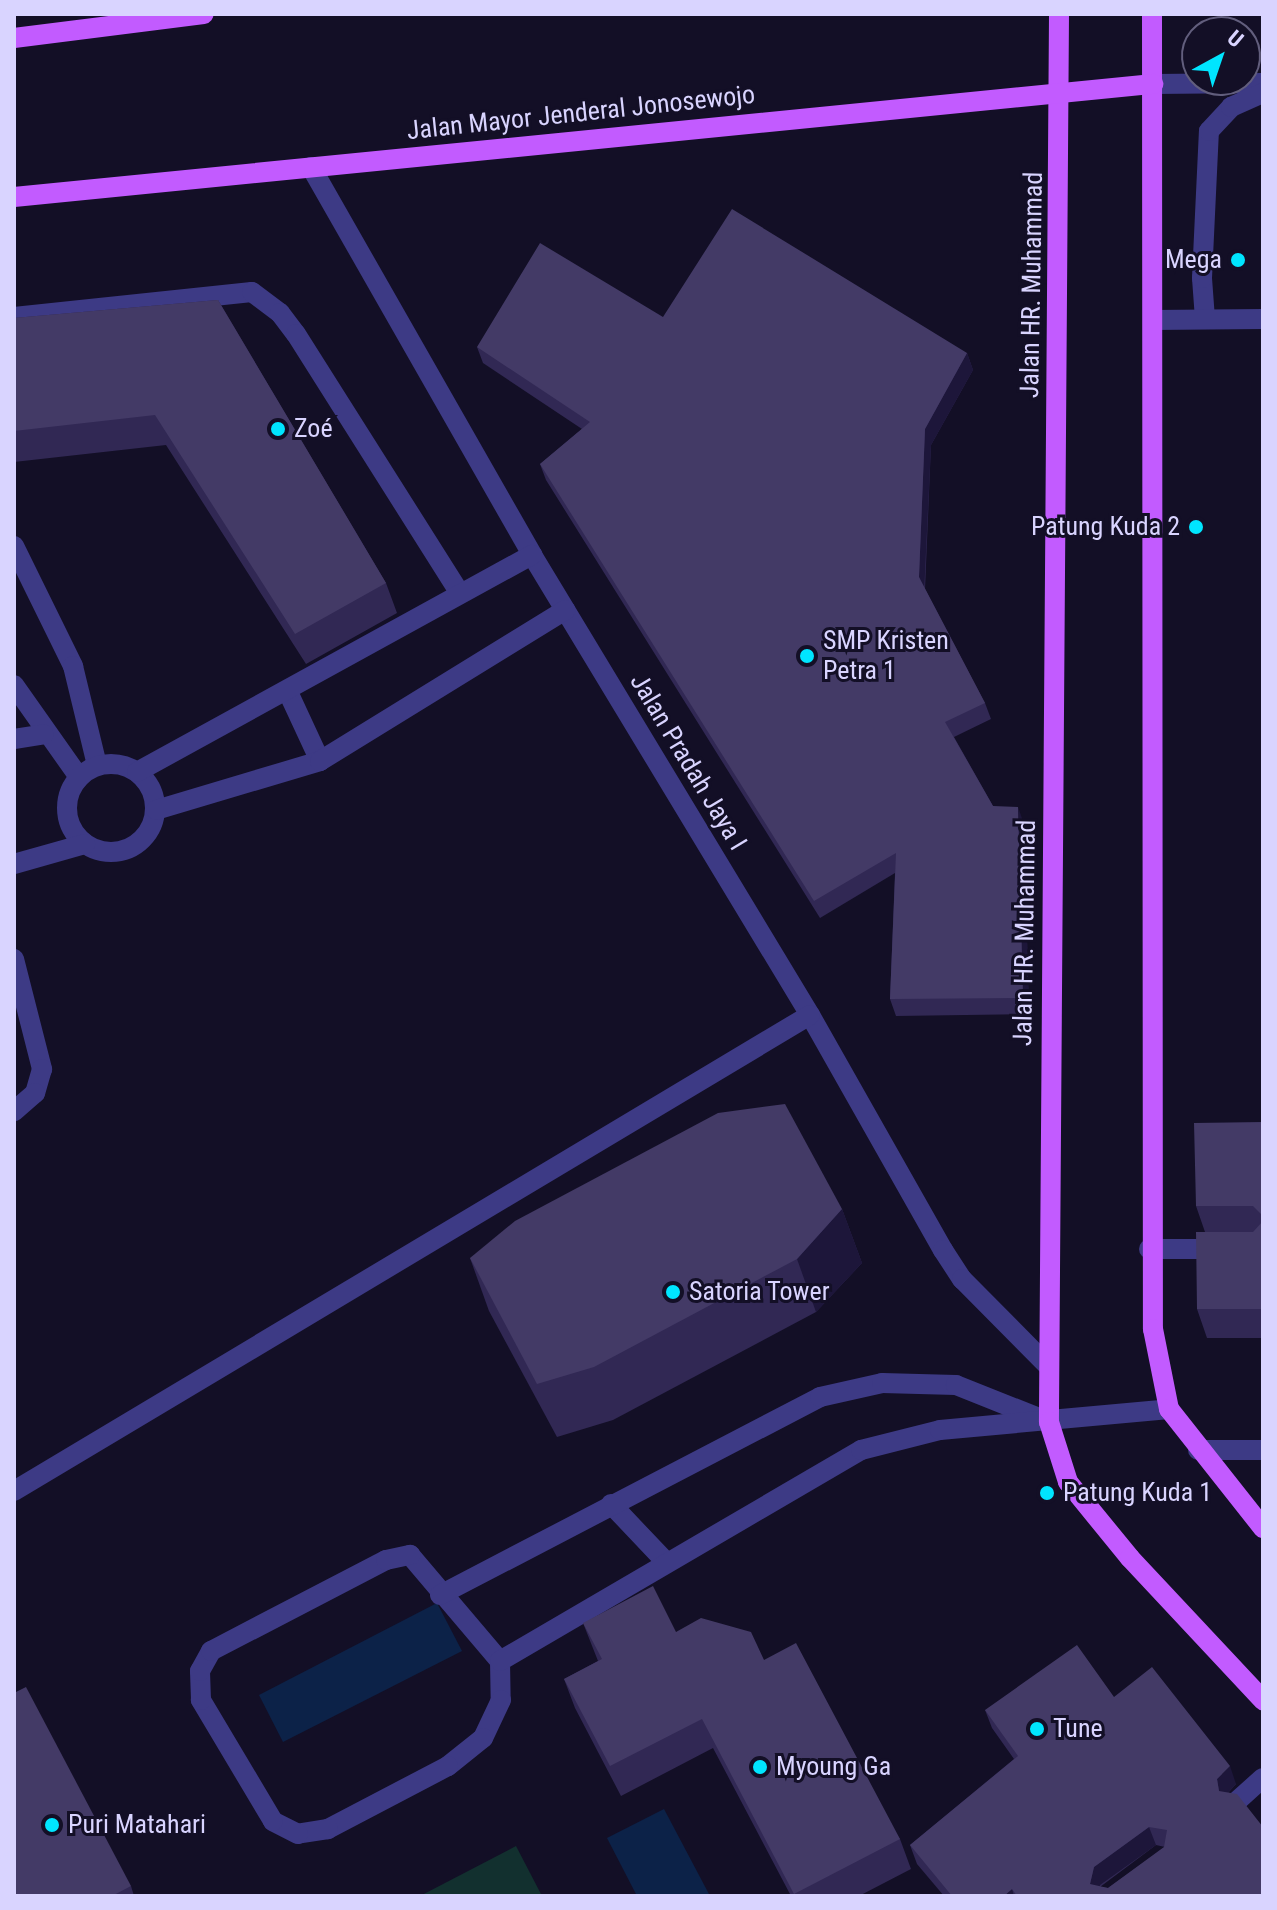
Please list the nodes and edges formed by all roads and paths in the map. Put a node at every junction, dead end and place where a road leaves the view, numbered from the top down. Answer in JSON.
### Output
{"nodes":[{"id":1,"x":203,"y":14,"type":"edge"},
{"id":2,"x":1059,"y":14,"type":"edge"},
{"id":3,"x":1152,"y":14,"type":"edge"},
{"id":4,"x":176,"y":16,"type":"edge"},
{"id":5,"x":14,"y":38,"type":"edge"},
{"id":6,"x":1263,"y":83,"type":"edge"},
{"id":7,"x":1153,"y":84,"type":"junction"},
{"id":8,"x":1061,"y":90,"type":"junction"},
{"id":9,"x":1263,"y":93,"type":"edge"},
{"id":10,"x":311,"y":167,"type":"junction"},
{"id":11,"x":14,"y":197,"type":"edge"},
{"id":12,"x":14,"y":317,"type":"edge"},
{"id":13,"x":1205,"y":319,"type":"junction"},
{"id":14,"x":1263,"y":319,"type":"edge"},
{"id":15,"x":1153,"y":320,"type":"junction"},
{"id":16,"x":14,"y":546,"type":"edge"},
{"id":17,"x":532,"y":555,"type":"junction"},
{"id":18,"x":459,"y":592,"type":"junction"},
{"id":19,"x":565,"y":610,"type":"junction"},
{"id":20,"x":14,"y":685,"type":"edge"},
{"id":21,"x":288,"y":692,"type":"junction"},
{"id":22,"x":44,"y":734,"type":"junction"},
{"id":23,"x":14,"y":739,"type":"edge"},
{"id":24,"x":320,"y":761,"type":"junction"},
{"id":25,"x":97,"y":765,"type":"junction"},
{"id":26,"x":137,"y":772,"type":"junction"},
{"id":27,"x":79,"y":777,"type":"junction"},
{"id":28,"x":156,"y":810,"type":"junction"},
{"id":29,"x":85,"y":844,"type":"junction"},
{"id":30,"x":14,"y":864,"type":"edge"},
{"id":31,"x":14,"y":959,"type":"edge"},
{"id":32,"x":810,"y":1015,"type":"junction"},
{"id":33,"x":14,"y":1111,"type":"edge"},
{"id":34,"x":1149,"y":1249,"type":"junction"},
{"id":35,"x":1263,"y":1249,"type":"edge"},
{"id":36,"x":1046,"y":1364,"type":"junction"},
{"id":37,"x":1169,"y":1409,"type":"junction"},
{"id":38,"x":1049,"y":1422,"type":"junction"},
{"id":39,"x":1198,"y":1450,"type":"junction"},
{"id":40,"x":1263,"y":1450,"type":"edge"},
{"id":41,"x":14,"y":1491,"type":"edge"},
{"id":42,"x":611,"y":1504,"type":"junction"},
{"id":43,"x":1263,"y":1528,"type":"edge"},
{"id":44,"x":667,"y":1563,"type":"junction"},
{"id":45,"x":440,"y":1595,"type":"junction"},
{"id":46,"x":500,"y":1661,"type":"junction"},
{"id":47,"x":1263,"y":1700,"type":"edge"},
{"id":48,"x":1263,"y":1778,"type":"edge"},
{"id":49,"x":1236,"y":1802,"type":"edge"}],
"edges":[{"from":1,"to":4,"type":"main road"},
{"from":2,"to":8,"type":"main road","name":"Jalan HR. Muhammad"},
{"from":3,"to":7,"type":"main road"},
{"from":4,"to":5,"type":"main road"},
{"from":6,"to":7,"type":"street"},
{"from":7,"to":8,"type":"main road","name":"Jalan Mayor Jenderal Jonosewojo"},
{"from":7,"to":15,"type":"main road"},
{"from":8,"to":10,"type":"main road","name":"Jalan Mayor Jenderal Jonosewojo"},
{"from":8,"to":36,"type":"main road","name":"Jalan HR. Muhammad"},
{"from":9,"to":13,"type":"street"},
{"from":10,"to":11,"type":"main road","name":"Jalan Mayor Jenderal Jonosewojo"},
{"from":10,"to":17,"type":"street","name":"Jalan Pradah Jaya I"},
{"from":12,"to":18,"type":"street"},
{"from":13,"to":14,"type":"street"},
{"from":13,"to":15,"type":"street"},
{"from":15,"to":34,"type":"main road"},
{"from":16,"to":25,"type":"street"},
{"from":17,"to":18,"type":"street"},
{"from":17,"to":19,"type":"street","name":"Jalan Pradah Jaya I"},
{"from":18,"to":21,"type":"street"},
{"from":19,"to":24,"type":"street"},
{"from":19,"to":32,"type":"street","name":"Jalan Pradah Jaya I"},
{"from":20,"to":22,"type":"street"},
{"from":21,"to":24,"type":"street"},
{"from":21,"to":26,"type":"street"},
{"from":22,"to":23,"type":"street"},
{"from":22,"to":27,"type":"street"},
{"from":24,"to":28,"type":"street"},
{"from":25,"to":26,"type":"street"},
{"from":25,"to":27,"type":"street"},
{"from":26,"to":28,"type":"street"},
{"from":27,"to":29,"type":"street"},
{"from":28,"to":29,"type":"street"},
{"from":29,"to":30,"type":"street"},
{"from":31,"to":33,"type":"street"},
{"from":32,"to":36,"type":"street","name":"Jalan Pradah Jaya I"},
{"from":32,"to":41,"type":"street"},
{"from":34,"to":35,"type":"street"},
{"from":34,"to":37,"type":"main road"},
{"from":36,"to":38,"type":"main road","name":"Jalan HR. Muhammad"},
{"from":37,"to":38,"type":"street"},
{"from":37,"to":39,"type":"main road"},
{"from":38,"to":42,"type":"street"},
{"from":38,"to":44,"type":"street"},
{"from":38,"to":47,"type":"main road","name":"Jalan HR. Muhammad"},
{"from":39,"to":40,"type":"street"},
{"from":39,"to":43,"type":"main road"},
{"from":42,"to":44,"type":"street"},
{"from":42,"to":45,"type":"street"},
{"from":44,"to":46,"type":"street"},
{"from":45,"to":46,"type":"street"},
{"from":45,"to":46,"type":"street"},
{"from":48,"to":49,"type":"street"}]}
